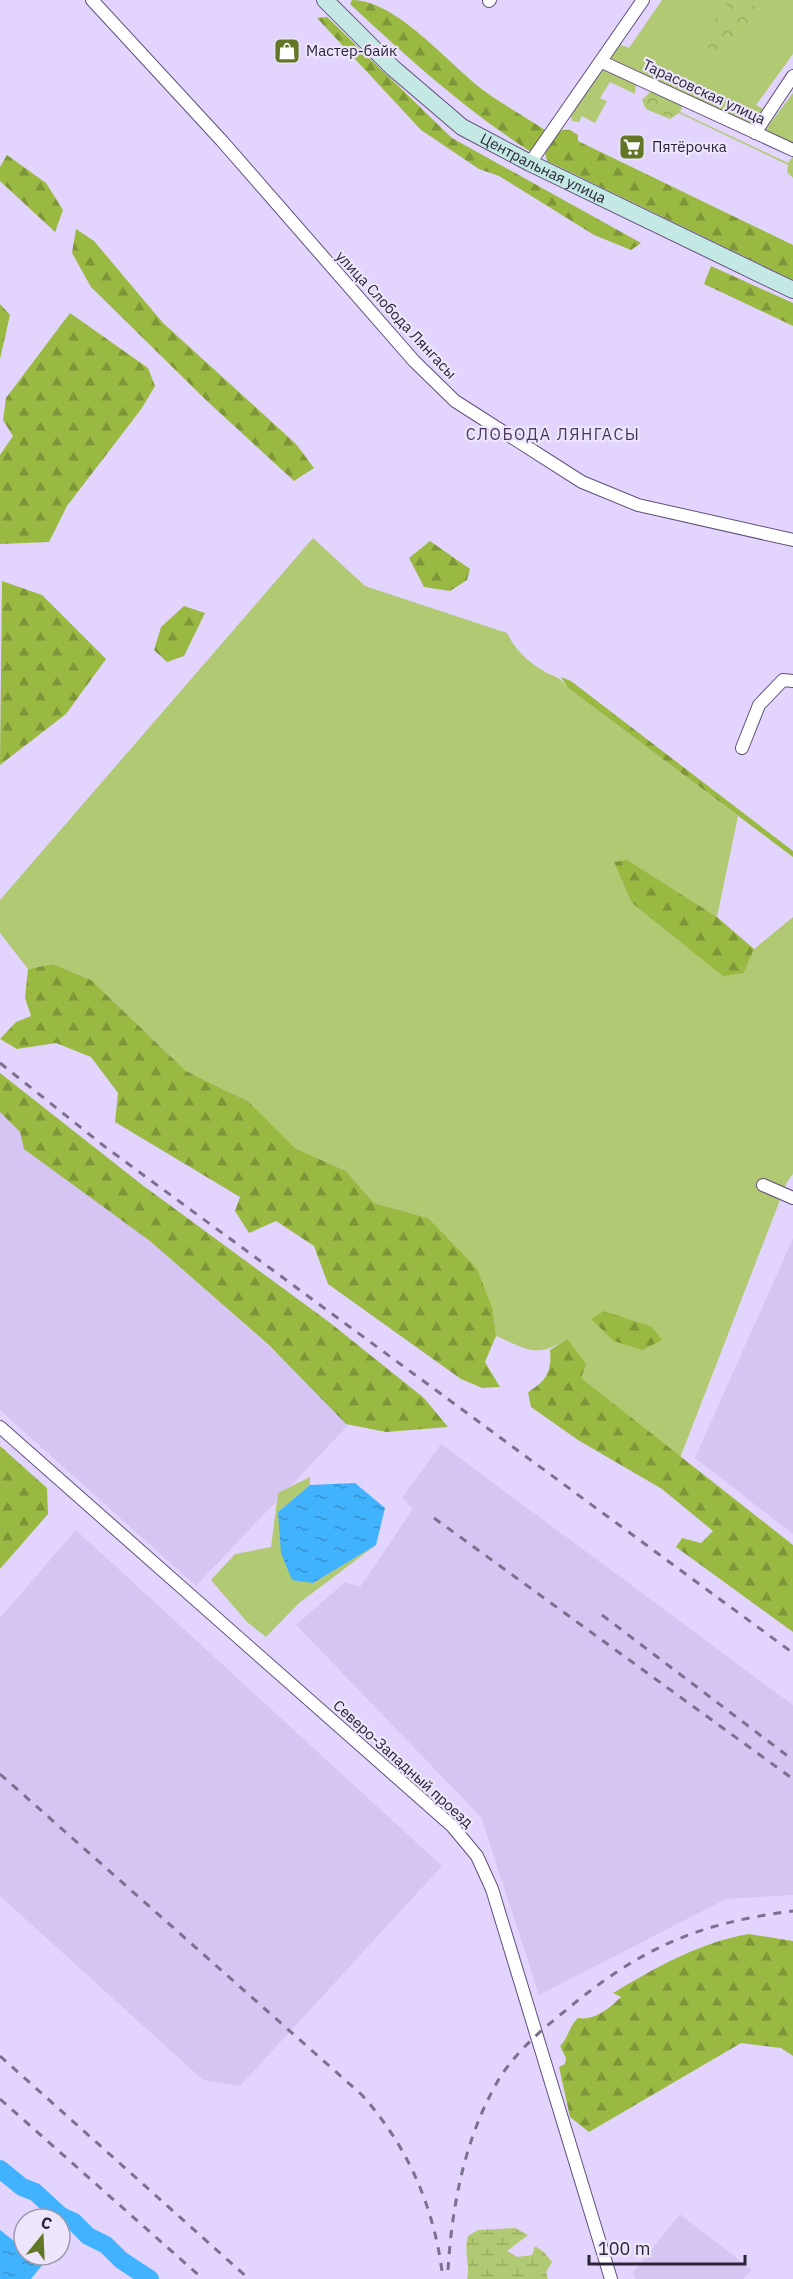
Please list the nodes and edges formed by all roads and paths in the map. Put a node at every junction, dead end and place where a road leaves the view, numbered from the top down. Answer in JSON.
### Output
{"nodes":[{"id":1,"x":92,"y":0,"type":"edge"},
{"id":2,"x":643,"y":0,"type":"edge"},
{"id":3,"x":333,"y":3,"type":"edge"},
{"id":4,"x":602,"y":62,"type":"junction"},
{"id":5,"x":793,"y":76,"type":"edge"},
{"id":6,"x":755,"y":133,"type":"junction"},
{"id":7,"x":793,"y":150,"type":"edge"},
{"id":8,"x":530,"y":163,"type":"junction"},
{"id":9,"x":793,"y":290,"type":"edge"},
{"id":10,"x":793,"y":540,"type":"edge"},
{"id":11,"x":793,"y":681,"type":"edge"},
{"id":12,"x":742,"y":748,"type":"dead end"},
{"id":13,"x":764,"y":1185,"type":"dead end"},
{"id":14,"x":793,"y":1198,"type":"edge"},
{"id":15,"x":0,"y":1427,"type":"edge"},
{"id":16,"x":611,"y":2279,"type":"edge"}],
"edges":[{"from":1,"to":10,"type":"street","name":"улица Слобода Лянгасы"},
{"from":2,"to":4,"type":"street"},
{"from":3,"to":8,"type":"street","name":"Центральная улица"},
{"from":4,"to":6,"type":"street","name":"Тарасовская улица"},
{"from":4,"to":8,"type":"street"},
{"from":5,"to":6,"type":"street"},
{"from":6,"to":7,"type":"street","name":"Тарасовская улица"},
{"from":8,"to":9,"type":"street","name":"Центральная улица"},
{"from":11,"to":12,"type":"street"},
{"from":13,"to":14,"type":"street"},
{"from":15,"to":16,"type":"street","name":"Северо-Западный проезд"}]}
